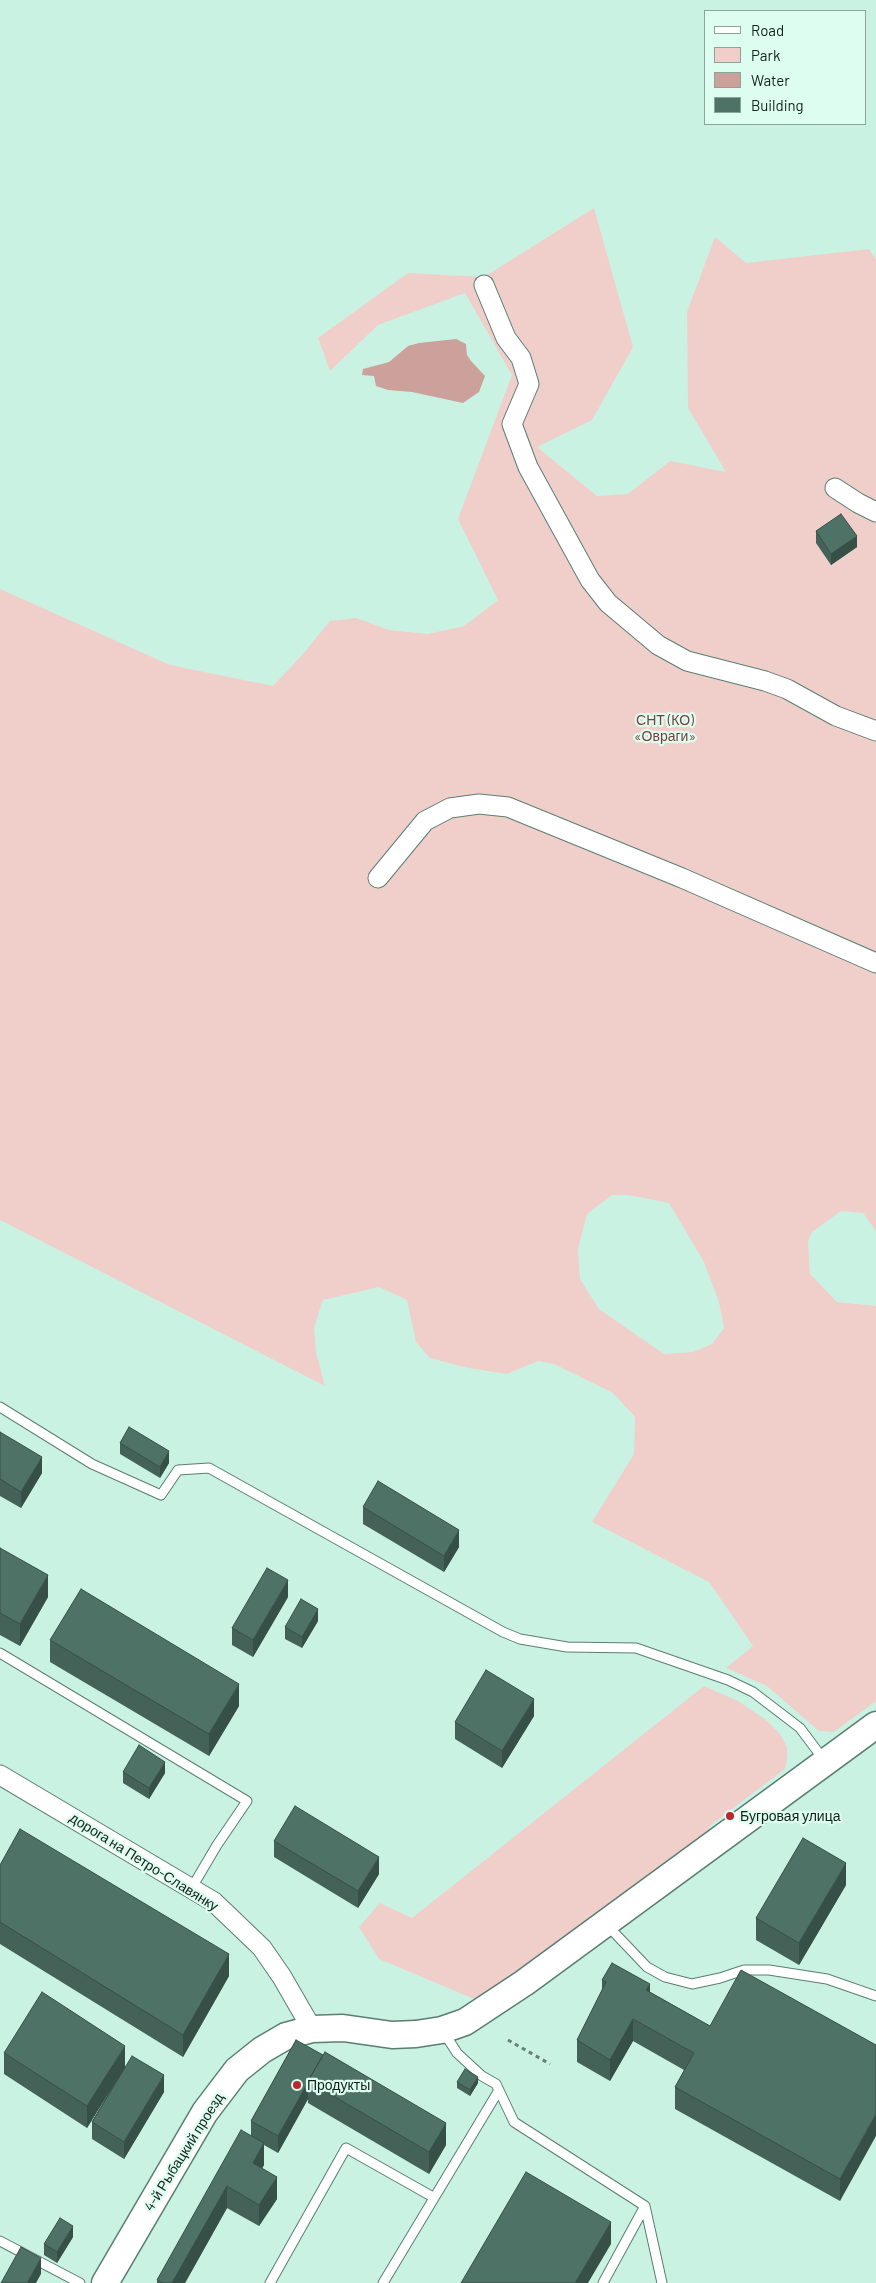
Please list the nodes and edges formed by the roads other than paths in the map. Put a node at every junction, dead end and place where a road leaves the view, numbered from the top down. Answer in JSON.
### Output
{"nodes":[{"id":1,"x":484,"y":284,"type":"dead end"},
{"id":2,"x":835,"y":488,"type":"dead end"},
{"id":3,"x":876,"y":512,"type":"edge"},
{"id":4,"x":876,"y":730,"type":"edge"},
{"id":5,"x":378,"y":878,"type":"dead end"},
{"id":6,"x":876,"y":963,"type":"edge"},
{"id":7,"x":0,"y":1407,"type":"edge"},
{"id":8,"x":0,"y":1653,"type":"edge"},
{"id":9,"x":876,"y":1726,"type":"edge"},
{"id":10,"x":826,"y":1762,"type":"junction"},
{"id":11,"x":0,"y":1775,"type":"edge"},
{"id":12,"x":191,"y":1889,"type":"junction"},
{"id":13,"x":605,"y":1923,"type":"junction"},
{"id":14,"x":875,"y":1993,"type":"edge"},
{"id":15,"x":312,"y":2029,"type":"junction"},
{"id":16,"x":442,"y":2030,"type":"junction"},
{"id":17,"x":499,"y":2090,"type":"junction"},
{"id":18,"x":433,"y":2197,"type":"junction"},
{"id":19,"x":645,"y":2206,"type":"junction"},
{"id":20,"x":0,"y":2241,"type":"edge"},
{"id":21,"x":80,"y":2283,"type":"edge"},
{"id":22,"x":105,"y":2283,"type":"edge"},
{"id":23,"x":270,"y":2283,"type":"edge"},
{"id":24,"x":383,"y":2283,"type":"edge"},
{"id":25,"x":604,"y":2283,"type":"edge"},
{"id":26,"x":662,"y":2283,"type":"edge"}],
"edges":[{"from":1,"to":4,"type":"street"},
{"from":2,"to":3,"type":"street"},
{"from":5,"to":6,"type":"street"},
{"from":7,"to":10,"type":"lane"},
{"from":8,"to":12,"type":"lane"},
{"from":9,"to":10,"type":"street"},
{"from":10,"to":13,"type":"street"},
{"from":11,"to":12,"type":"street","name":"дорога на Петро-Славянку"},
{"from":12,"to":15,"type":"street","name":"дорога на Петро-Славянку"},
{"from":13,"to":14,"type":"lane"},
{"from":13,"to":16,"type":"street"},
{"from":15,"to":16,"type":"street"},
{"from":15,"to":22,"type":"street","name":"4-й Рыбацкий проезд"},
{"from":16,"to":17,"type":"lane"},
{"from":17,"to":18,"type":"lane"},
{"from":17,"to":19,"type":"lane"},
{"from":18,"to":23,"type":"lane"},
{"from":18,"to":24,"type":"lane"},
{"from":19,"to":25,"type":"lane"},
{"from":19,"to":26,"type":"lane"},
{"from":20,"to":21,"type":"lane"}]}
